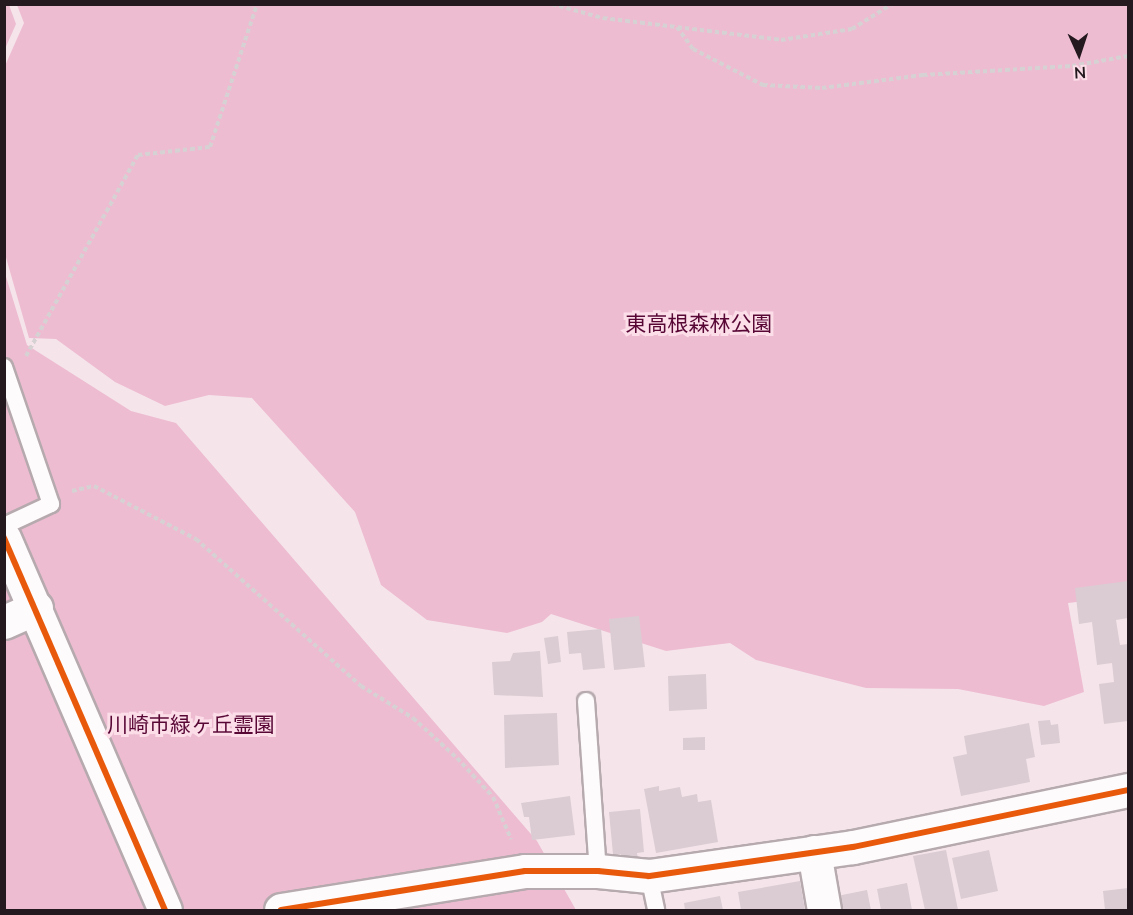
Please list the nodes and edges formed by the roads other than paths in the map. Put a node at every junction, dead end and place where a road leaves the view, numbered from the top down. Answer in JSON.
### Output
{"nodes":[{"id":1,"x":4,"y":367,"type":"edge"},
{"id":2,"x":4,"y":526,"type":"edge"},
{"id":3,"x":4,"y":538,"type":"edge"},
{"id":4,"x":36,"y":608,"type":"junction"},
{"id":5,"x":4,"y":622,"type":"edge"},
{"id":6,"x":586,"y":701,"type":"dead end"},
{"id":7,"x":1128,"y":790,"type":"edge"},
{"id":8,"x":814,"y":852,"type":"junction"},
{"id":9,"x":598,"y":871,"type":"junction"},
{"id":10,"x":649,"y":876,"type":"junction"},
{"id":11,"x":165,"y":910,"type":"edge"},
{"id":12,"x":280,"y":910,"type":"edge"},
{"id":13,"x":656,"y":910,"type":"edge"},
{"id":14,"x":824,"y":910,"type":"edge"}],
"edges":[{"from":1,"to":2,"type":"lane"},
{"from":3,"to":4,"type":"street"},
{"from":4,"to":5,"type":"street"},
{"from":4,"to":11,"type":"street"},
{"from":6,"to":9,"type":"lane"},
{"from":7,"to":8,"type":"street"},
{"from":8,"to":10,"type":"street"},
{"from":8,"to":14,"type":"street"},
{"from":9,"to":10,"type":"street"},
{"from":9,"to":12,"type":"street"},
{"from":10,"to":13,"type":"lane"}]}
